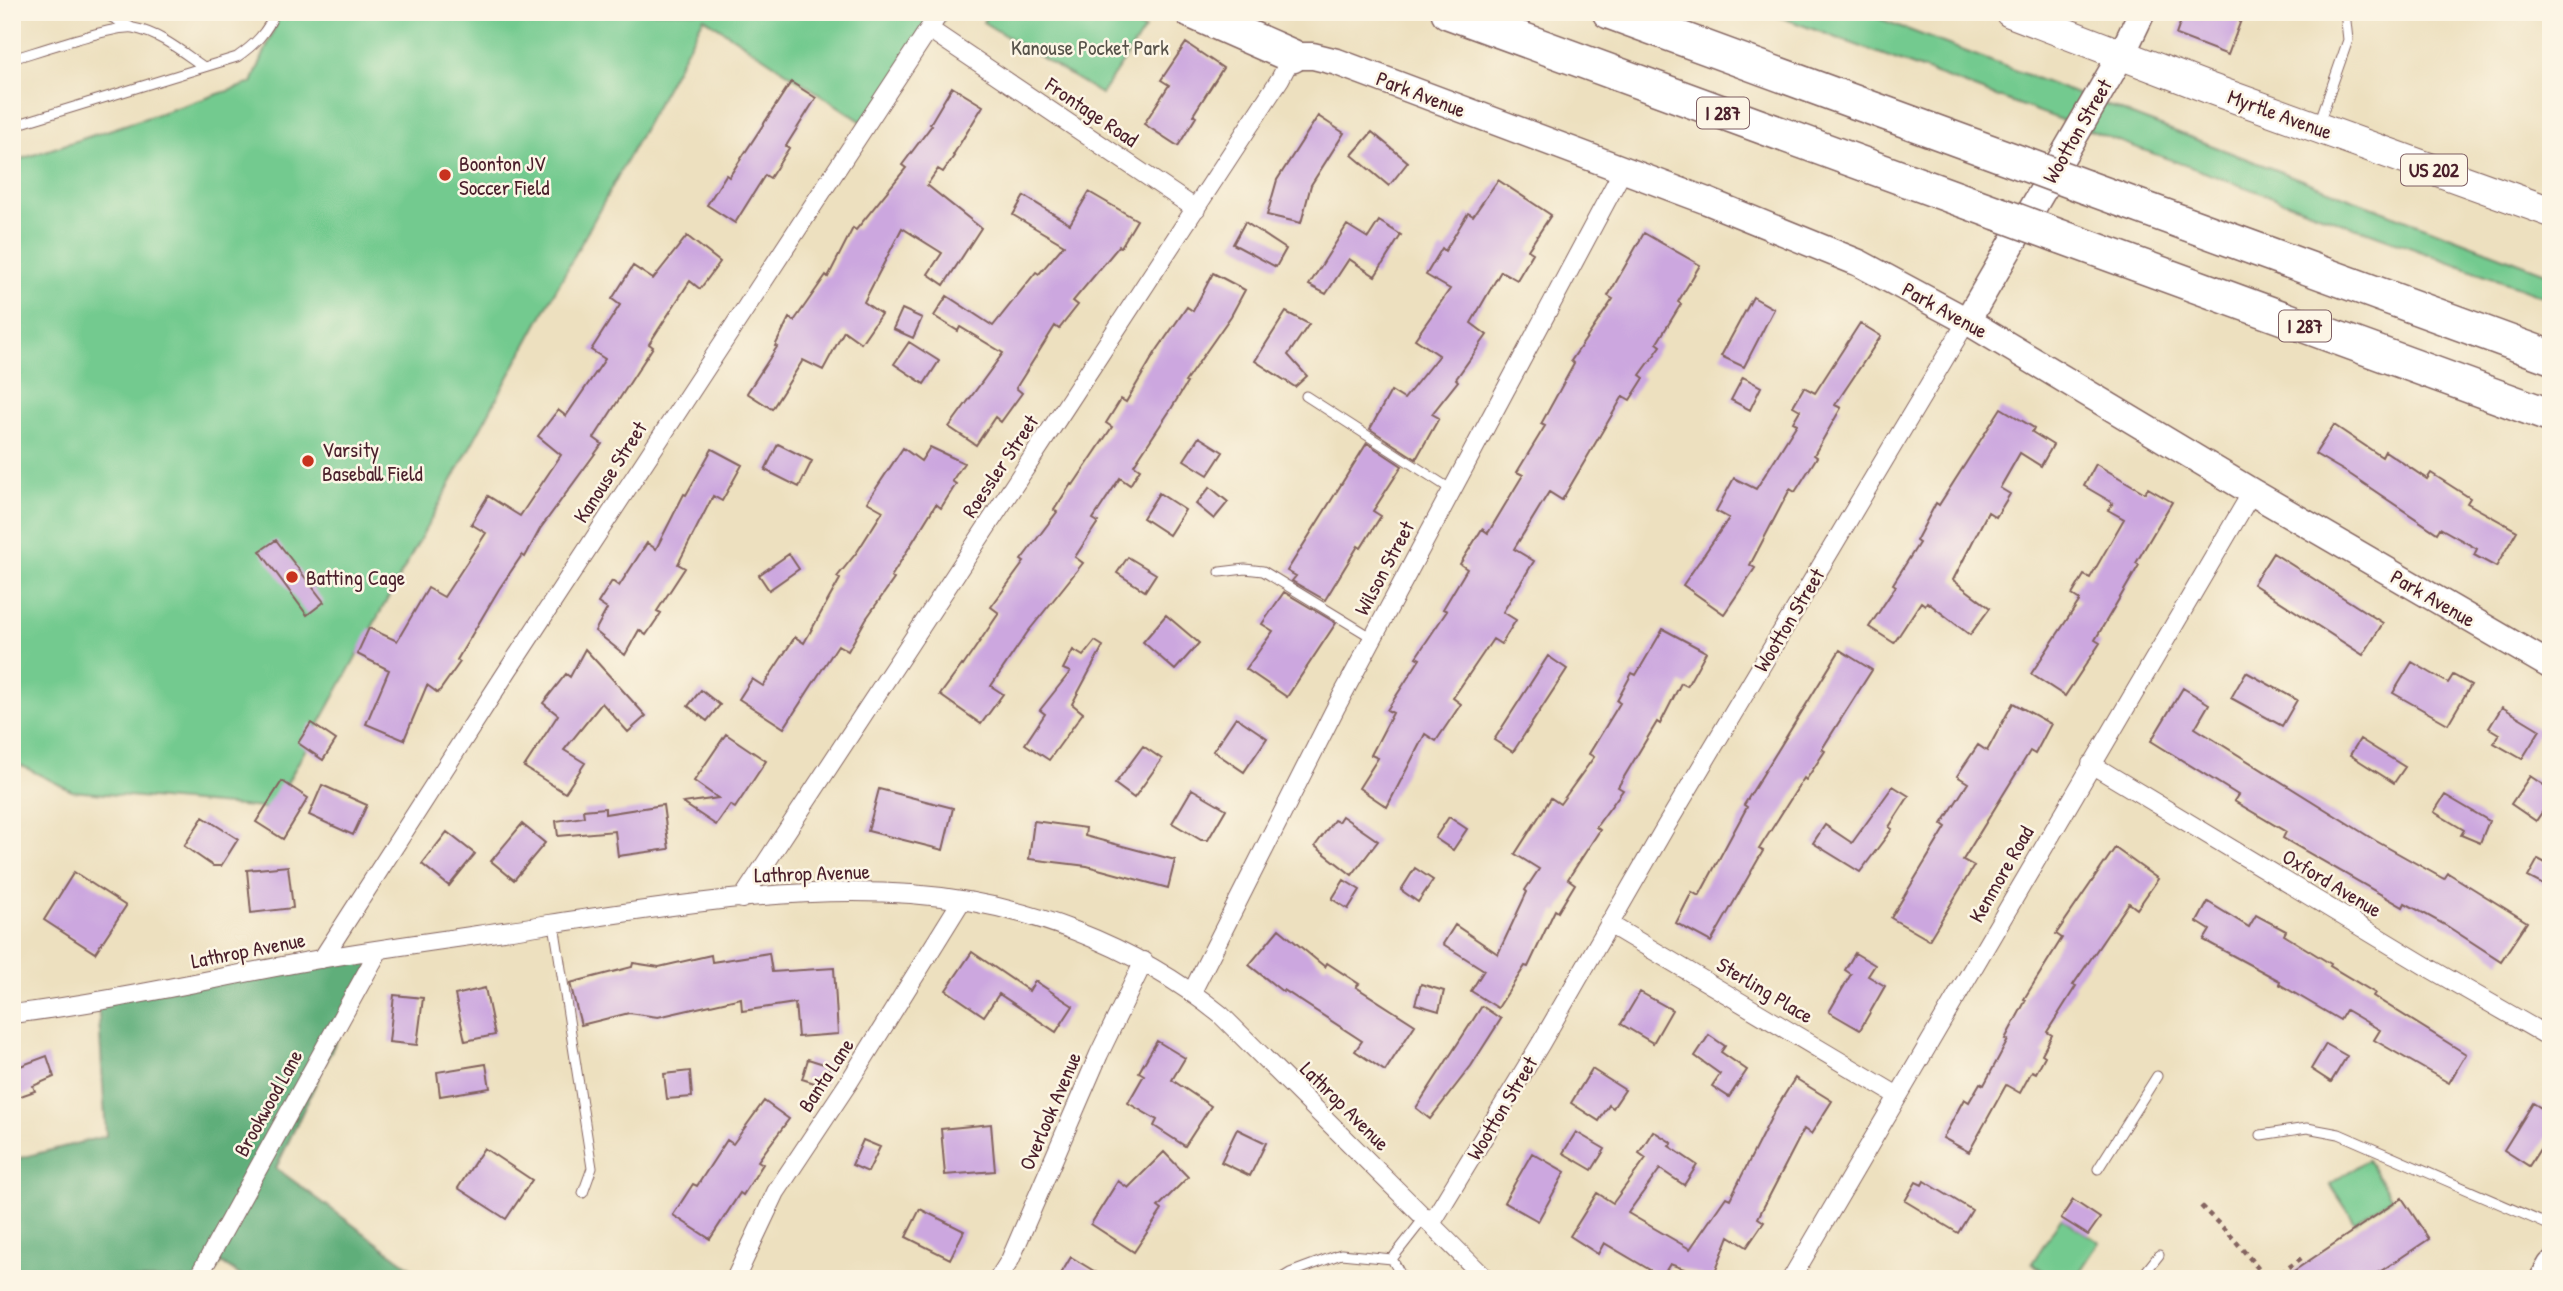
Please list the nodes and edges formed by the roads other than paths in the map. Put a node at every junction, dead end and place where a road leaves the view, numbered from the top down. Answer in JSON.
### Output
{"nodes":[{"id":1,"x":101,"y":12,"type":"edge"},
{"id":2,"x":275,"y":12,"type":"edge"},
{"id":3,"x":940,"y":12,"type":"edge"},
{"id":4,"x":1192,"y":12,"type":"edge"},
{"id":5,"x":1448,"y":12,"type":"edge"},
{"id":6,"x":1609,"y":12,"type":"edge"},
{"id":7,"x":2142,"y":12,"type":"edge"},
{"id":8,"x":2345,"y":12,"type":"edge"},
{"id":9,"x":2028,"y":15,"type":"edge"},
{"id":10,"x":132,"y":28,"type":"junction"},
{"id":11,"x":929,"y":29,"type":"junction"},
{"id":12,"x":2122,"y":54,"type":"junction"},
{"id":13,"x":1292,"y":56,"type":"junction"},
{"id":14,"x":12,"y":59,"type":"edge"},
{"id":15,"x":204,"y":67,"type":"junction"},
{"id":16,"x":12,"y":126,"type":"edge"},
{"id":17,"x":2318,"y":128,"type":"junction"},
{"id":18,"x":1623,"y":170,"type":"junction"},
{"id":19,"x":1196,"y":209,"type":"junction"},
{"id":20,"x":2551,"y":212,"type":"edge"},
{"id":21,"x":1967,"y":321,"type":"junction"},
{"id":22,"x":2551,"y":357,"type":"edge"},
{"id":23,"x":1306,"y":396,"type":"dead end"},
{"id":24,"x":2551,"y":416,"type":"edge"},
{"id":25,"x":1452,"y":490,"type":"junction"},
{"id":26,"x":2252,"y":492,"type":"junction"},
{"id":27,"x":1220,"y":572,"type":"dead end"},
{"id":28,"x":1373,"y":638,"type":"junction"},
{"id":29,"x":2551,"y":666,"type":"edge"},
{"id":30,"x":2091,"y":764,"type":"junction"},
{"id":31,"x":742,"y":899,"type":"junction"},
{"id":32,"x":962,"y":900,"type":"junction"},
{"id":33,"x":554,"y":924,"type":"junction"},
{"id":34,"x":1609,"y":924,"type":"junction"},
{"id":35,"x":379,"y":950,"type":"junction"},
{"id":36,"x":322,"y":959,"type":"junction"},
{"id":37,"x":1144,"y":961,"type":"junction"},
{"id":38,"x":1192,"y":992,"type":"junction"},
{"id":39,"x":12,"y":1014,"type":"edge"},
{"id":40,"x":2551,"y":1038,"type":"edge"},
{"id":41,"x":2157,"y":1076,"type":"dead end"},
{"id":42,"x":1898,"y":1096,"type":"junction"},
{"id":43,"x":2261,"y":1135,"type":"dead end"},
{"id":44,"x":2098,"y":1169,"type":"dead end"},
{"id":45,"x":583,"y":1193,"type":"dead end"},
{"id":46,"x":1428,"y":1221,"type":"junction"},
{"id":47,"x":2551,"y":1226,"type":"edge"},
{"id":48,"x":2160,"y":1255,"type":"dead end"},
{"id":49,"x":1392,"y":1259,"type":"junction"},
{"id":50,"x":2551,"y":1265,"type":"edge"},
{"id":51,"x":197,"y":1279,"type":"edge"},
{"id":52,"x":735,"y":1279,"type":"edge"},
{"id":53,"x":998,"y":1279,"type":"edge"},
{"id":54,"x":1280,"y":1279,"type":"edge"},
{"id":55,"x":1403,"y":1279,"type":"edge"},
{"id":56,"x":1486,"y":1279,"type":"edge"},
{"id":57,"x":1791,"y":1279,"type":"edge"},
{"id":58,"x":2140,"y":1279,"type":"edge"},
{"id":59,"x":2543,"y":1279,"type":"edge"}],
"edges":[{"from":1,"to":10,"type":"lane"},
{"from":2,"to":15,"type":"lane"},
{"from":3,"to":11,"type":"street","name":"Kanouse Street"},
{"from":4,"to":13,"type":"highway"},
{"from":5,"to":24,"type":"highway","number":"I 287","bridge":true},
{"from":6,"to":22,"type":"highway","bridge":true},
{"from":7,"to":12,"type":"street","name":"Wootton Street"},
{"from":8,"to":17,"type":"lane"},
{"from":9,"to":12,"type":"main road","name":"Myrtle Avenue","number":"US 202"},
{"from":10,"to":14,"type":"lane"},
{"from":10,"to":15,"type":"lane"},
{"from":11,"to":19,"type":"street","name":"Frontage Road"},
{"from":11,"to":36,"type":"street","name":"Kanouse Street"},
{"from":12,"to":17,"type":"main road","name":"Myrtle Avenue","number":"US 202"},
{"from":12,"to":21,"type":"street","name":"Wootton Street"},
{"from":13,"to":18,"type":"street","name":"Park Avenue"},
{"from":13,"to":19,"type":"street","name":"Roessler Street"},
{"from":15,"to":16,"type":"lane"},
{"from":17,"to":20,"type":"main road","name":"Myrtle Avenue","number":"US 202"},
{"from":18,"to":21,"type":"street","name":"Park Avenue"},
{"from":18,"to":25,"type":"street","name":"Wilson Street"},
{"from":19,"to":31,"type":"street","name":"Roessler Street"},
{"from":21,"to":26,"type":"street","name":"Park Avenue"},
{"from":21,"to":34,"type":"street","name":"Wootton Street"},
{"from":23,"to":25,"type":"lane"},
{"from":25,"to":28,"type":"street","name":"Wilson Street"},
{"from":26,"to":29,"type":"street","name":"Park Avenue"},
{"from":26,"to":30,"type":"street","name":"Kenmore Road"},
{"from":27,"to":28,"type":"lane"},
{"from":28,"to":38,"type":"street","name":"Wilson Street"},
{"from":30,"to":40,"type":"street","name":"Oxford Avenue"},
{"from":30,"to":42,"type":"street","name":"Kenmore Road"},
{"from":31,"to":32,"type":"street","name":"Lathrop Avenue"},
{"from":31,"to":33,"type":"street","name":"Lathrop Avenue"},
{"from":32,"to":37,"type":"street","name":"Lathrop Avenue"},
{"from":32,"to":52,"type":"street","name":"Banta Lane"},
{"from":33,"to":35,"type":"street","name":"Lathrop Avenue"},
{"from":33,"to":45,"type":"lane"},
{"from":34,"to":42,"type":"street","name":"Sterling Place"},
{"from":34,"to":46,"type":"street","name":"Wootton Street"},
{"from":35,"to":36,"type":"street","name":"Lathrop Avenue"},
{"from":35,"to":51,"type":"street","name":"Brookwood Lane"},
{"from":36,"to":39,"type":"street","name":"Lathrop Avenue"},
{"from":37,"to":38,"type":"street","name":"Lathrop Avenue"},
{"from":37,"to":53,"type":"street","name":"Overlook Avenue"},
{"from":38,"to":46,"type":"street","name":"Lathrop Avenue"},
{"from":41,"to":44,"type":"lane"},
{"from":42,"to":57,"type":"street","name":"Kenmore Road"},
{"from":43,"to":47,"type":"lane"},
{"from":46,"to":49,"type":"lane"},
{"from":46,"to":56,"type":"street","name":"Lathrop Avenue"},
{"from":48,"to":58,"type":"lane"},
{"from":49,"to":54,"type":"lane"},
{"from":49,"to":55,"type":"lane"},
{"from":50,"to":59,"type":"street"}]}
